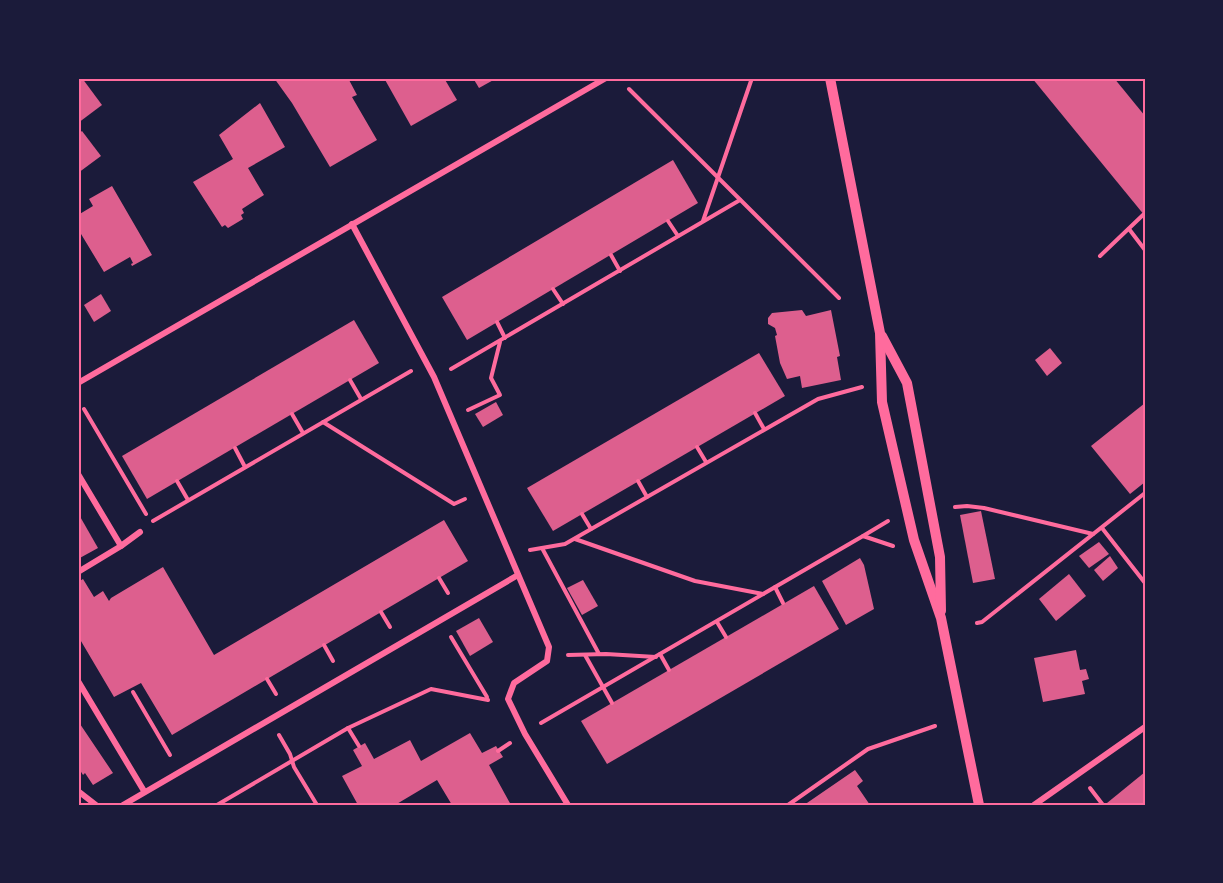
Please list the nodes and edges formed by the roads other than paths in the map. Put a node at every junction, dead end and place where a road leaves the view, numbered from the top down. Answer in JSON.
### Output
{"nodes":[{"id":1,"x":606,"y":78,"type":"edge"},
{"id":2,"x":830,"y":78,"type":"edge"},
{"id":3,"x":352,"y":224,"type":"junction"},
{"id":4,"x":880,"y":333,"type":"junction"},
{"id":5,"x":78,"y":383,"type":"edge"},
{"id":6,"x":78,"y":474,"type":"edge"},
{"id":7,"x":140,"y":532,"type":"dead end"},
{"id":8,"x":121,"y":546,"type":"junction"},
{"id":9,"x":78,"y":572,"type":"edge"},
{"id":10,"x":518,"y":575,"type":"junction"},
{"id":11,"x":941,"y":618,"type":"junction"},
{"id":12,"x":78,"y":681,"type":"edge"},
{"id":13,"x":1145,"y":727,"type":"edge"},
{"id":14,"x":78,"y":791,"type":"edge"},
{"id":15,"x":144,"y":791,"type":"junction"},
{"id":16,"x":96,"y":805,"type":"edge"},
{"id":17,"x":123,"y":805,"type":"edge"},
{"id":18,"x":568,"y":805,"type":"edge"},
{"id":19,"x":979,"y":805,"type":"edge"},
{"id":20,"x":1034,"y":805,"type":"edge"}],
"edges":[{"from":1,"to":3,"type":"street"},
{"from":2,"to":4,"type":"street"},
{"from":3,"to":5,"type":"street"},
{"from":3,"to":10,"type":"street"},
{"from":4,"to":11,"type":"street"},
{"from":4,"to":11,"type":"street"},
{"from":6,"to":8,"type":"street"},
{"from":7,"to":8,"type":"street"},
{"from":8,"to":9,"type":"street"},
{"from":10,"to":15,"type":"street"},
{"from":10,"to":18,"type":"street"},
{"from":11,"to":19,"type":"street"},
{"from":12,"to":15,"type":"street"},
{"from":13,"to":20,"type":"street"},
{"from":14,"to":16,"type":"street"},
{"from":15,"to":17,"type":"street"}]}
